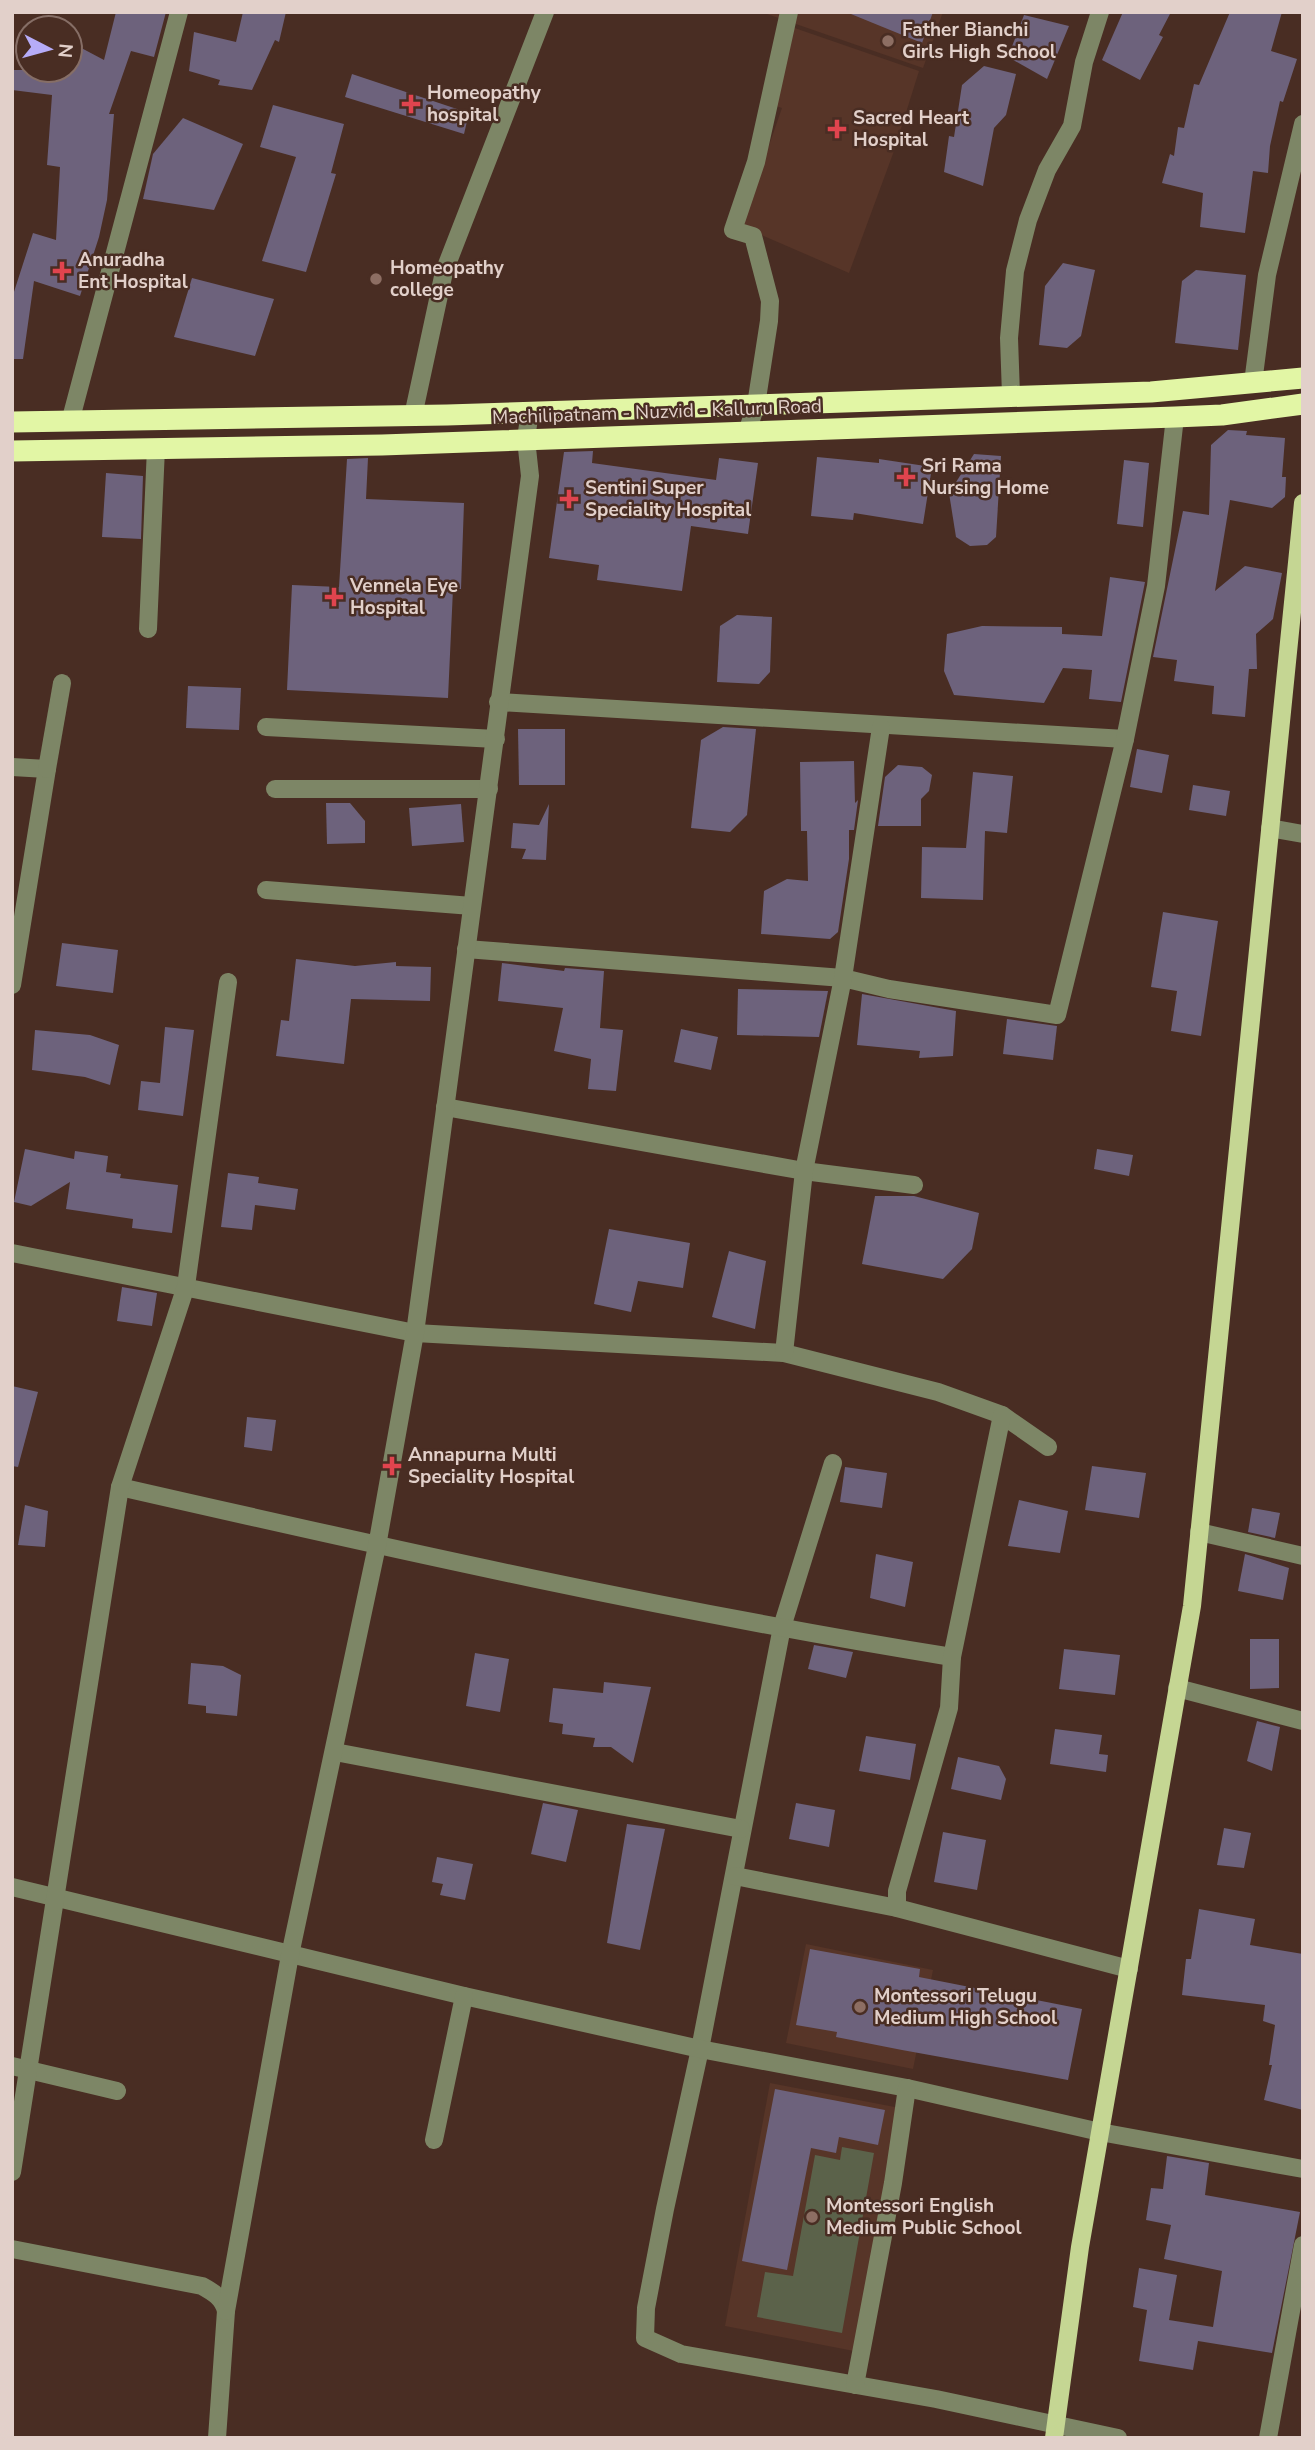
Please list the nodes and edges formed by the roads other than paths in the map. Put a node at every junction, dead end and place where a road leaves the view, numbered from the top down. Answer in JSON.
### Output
{"nodes":[{"id":1,"x":179,"y":12,"type":"edge"},
{"id":2,"x":545,"y":12,"type":"edge"},
{"id":3,"x":789,"y":12,"type":"edge"},
{"id":4,"x":1100,"y":12,"type":"edge"},
{"id":5,"x":1303,"y":124,"type":"edge"},
{"id":6,"x":1303,"y":378,"type":"edge"},
{"id":7,"x":1253,"y":383,"type":"junction"},
{"id":8,"x":1011,"y":395,"type":"junction"},
{"id":9,"x":1303,"y":404,"type":"edge"},
{"id":10,"x":757,"y":405,"type":"junction"},
{"id":11,"x":530,"y":411,"type":"junction"},
{"id":12,"x":413,"y":416,"type":"junction"},
{"id":13,"x":1175,"y":417,"type":"junction"},
{"id":14,"x":12,"y":422,"type":"edge"},
{"id":15,"x":69,"y":422,"type":"junction"},
{"id":16,"x":747,"y":432,"type":"junction"},
{"id":17,"x":526,"y":439,"type":"junction"},
{"id":18,"x":156,"y":448,"type":"junction"},
{"id":19,"x":12,"y":451,"type":"edge"},
{"id":20,"x":1303,"y":503,"type":"edge"},
{"id":21,"x":148,"y":629,"type":"dead end"},
{"id":22,"x":62,"y":683,"type":"dead end"},
{"id":23,"x":498,"y":702,"type":"junction"},
{"id":24,"x":266,"y":727,"type":"dead end"},
{"id":25,"x":881,"y":727,"type":"junction"},
{"id":26,"x":496,"y":739,"type":"junction"},
{"id":27,"x":1125,"y":739,"type":"junction"},
{"id":28,"x":12,"y":767,"type":"edge"},
{"id":29,"x":47,"y":769,"type":"junction"},
{"id":30,"x":275,"y":789,"type":"dead end"},
{"id":31,"x":489,"y":789,"type":"junction"},
{"id":32,"x":1270,"y":828,"type":"junction"},
{"id":33,"x":1303,"y":834,"type":"edge"},
{"id":34,"x":266,"y":890,"type":"dead end"},
{"id":35,"x":472,"y":906,"type":"junction"},
{"id":36,"x":466,"y":949,"type":"junction"},
{"id":37,"x":844,"y":978,"type":"junction"},
{"id":38,"x":228,"y":982,"type":"dead end"},
{"id":39,"x":12,"y":985,"type":"edge"},
{"id":40,"x":445,"y":1107,"type":"junction"},
{"id":41,"x":804,"y":1171,"type":"junction"},
{"id":42,"x":914,"y":1185,"type":"dead end"},
{"id":43,"x":12,"y":1253,"type":"edge"},
{"id":44,"x":186,"y":1286,"type":"junction"},
{"id":45,"x":415,"y":1333,"type":"junction"},
{"id":46,"x":784,"y":1353,"type":"junction"},
{"id":47,"x":1002,"y":1415,"type":"junction"},
{"id":48,"x":1048,"y":1447,"type":"dead end"},
{"id":49,"x":833,"y":1463,"type":"dead end"},
{"id":50,"x":120,"y":1487,"type":"junction"},
{"id":51,"x":1199,"y":1532,"type":"junction"},
{"id":52,"x":377,"y":1546,"type":"junction"},
{"id":53,"x":1303,"y":1556,"type":"edge"},
{"id":54,"x":782,"y":1627,"type":"junction"},
{"id":55,"x":952,"y":1657,"type":"junction"},
{"id":56,"x":1177,"y":1688,"type":"junction"},
{"id":57,"x":1303,"y":1721,"type":"edge"},
{"id":58,"x":335,"y":1752,"type":"junction"},
{"id":59,"x":741,"y":1829,"type":"junction"},
{"id":60,"x":735,"y":1876,"type":"junction"},
{"id":61,"x":12,"y":1887,"type":"edge"},
{"id":62,"x":53,"y":1899,"type":"junction"},
{"id":63,"x":897,"y":1908,"type":"junction"},
{"id":64,"x":290,"y":1955,"type":"junction"},
{"id":65,"x":1129,"y":1969,"type":"junction"},
{"id":66,"x":464,"y":1996,"type":"junction"},
{"id":67,"x":701,"y":2049,"type":"junction"},
{"id":68,"x":19,"y":2068,"type":"edge"},
{"id":69,"x":907,"y":2088,"type":"junction"},
{"id":70,"x":117,"y":2091,"type":"dead end"},
{"id":71,"x":1100,"y":2132,"type":"junction"},
{"id":72,"x":434,"y":2140,"type":"dead end"},
{"id":73,"x":1303,"y":2169,"type":"edge"},
{"id":74,"x":12,"y":2172,"type":"edge"},
{"id":75,"x":1303,"y":2245,"type":"edge"},
{"id":76,"x":12,"y":2249,"type":"edge"},
{"id":77,"x":226,"y":2311,"type":"junction"},
{"id":78,"x":855,"y":2385,"type":"junction"},
{"id":79,"x":1055,"y":2432,"type":"edge"},
{"id":80,"x":218,"y":2438,"type":"edge"},
{"id":81,"x":1118,"y":2438,"type":"edge"},
{"id":82,"x":1268,"y":2438,"type":"edge"}],
"edges":[{"from":1,"to":15,"type":"street"},
{"from":2,"to":12,"type":"street"},
{"from":3,"to":10,"type":"street"},
{"from":4,"to":8,"type":"street"},
{"from":5,"to":7,"type":"street"},
{"from":6,"to":7,"type":"highway","name":"Machilipatnam - Nuzvid - Kalluru Road"},
{"from":7,"to":8,"type":"highway","name":"Machilipatnam - Nuzvid - Kalluru Road"},
{"from":8,"to":10,"type":"highway","name":"Machilipatnam - Nuzvid - Kalluru Road"},
{"from":9,"to":13,"type":"highway","name":"Machilipatnam - Nuzvid - Kalluru Road"},
{"from":10,"to":11,"type":"highway","name":"Machilipatnam - Nuzvid - Kalluru Road"},
{"from":10,"to":16,"type":"street"},
{"from":11,"to":12,"type":"highway","name":"Machilipatnam - Nuzvid - Kalluru Road"},
{"from":11,"to":17,"type":"street"},
{"from":12,"to":15,"type":"highway","name":"Machilipatnam - Nuzvid - Kalluru Road"},
{"from":13,"to":16,"type":"highway","name":"Machilipatnam - Nuzvid - Kalluru Road"},
{"from":13,"to":27,"type":"street"},
{"from":14,"to":15,"type":"highway","name":"Machilipatnam - Nuzvid - Kalluru Road"},
{"from":16,"to":17,"type":"highway","name":"Machilipatnam - Nuzvid - Kalluru Road"},
{"from":17,"to":18,"type":"highway","name":"Machilipatnam - Nuzvid - Kalluru Road"},
{"from":17,"to":23,"type":"street"},
{"from":18,"to":19,"type":"highway","name":"Machilipatnam - Nuzvid - Kalluru Road"},
{"from":18,"to":21,"type":"street"},
{"from":20,"to":32,"type":"main road"},
{"from":22,"to":29,"type":"street"},
{"from":23,"to":25,"type":"street"},
{"from":23,"to":26,"type":"street"},
{"from":24,"to":26,"type":"street"},
{"from":25,"to":27,"type":"street"},
{"from":25,"to":37,"type":"street"},
{"from":26,"to":31,"type":"street"},
{"from":27,"to":37,"type":"street"},
{"from":28,"to":29,"type":"street"},
{"from":29,"to":39,"type":"street"},
{"from":30,"to":31,"type":"street"},
{"from":31,"to":35,"type":"street"},
{"from":32,"to":33,"type":"street"},
{"from":32,"to":51,"type":"main road"},
{"from":34,"to":35,"type":"street"},
{"from":35,"to":36,"type":"street"},
{"from":36,"to":37,"type":"street"},
{"from":36,"to":40,"type":"street"},
{"from":37,"to":41,"type":"street"},
{"from":38,"to":44,"type":"street"},
{"from":40,"to":41,"type":"street"},
{"from":40,"to":45,"type":"street"},
{"from":41,"to":42,"type":"street"},
{"from":41,"to":46,"type":"street"},
{"from":43,"to":44,"type":"street"},
{"from":44,"to":45,"type":"street"},
{"from":44,"to":50,"type":"street"},
{"from":45,"to":46,"type":"street"},
{"from":45,"to":52,"type":"street"},
{"from":46,"to":47,"type":"street"},
{"from":47,"to":48,"type":"street"},
{"from":47,"to":55,"type":"street"},
{"from":49,"to":54,"type":"street"},
{"from":50,"to":52,"type":"street"},
{"from":50,"to":62,"type":"street"},
{"from":51,"to":53,"type":"street"},
{"from":51,"to":56,"type":"main road"},
{"from":52,"to":54,"type":"street"},
{"from":52,"to":58,"type":"street"},
{"from":54,"to":55,"type":"street"},
{"from":54,"to":59,"type":"street"},
{"from":55,"to":63,"type":"street"},
{"from":56,"to":57,"type":"street"},
{"from":56,"to":65,"type":"main road"},
{"from":58,"to":59,"type":"street"},
{"from":58,"to":64,"type":"street"},
{"from":59,"to":60,"type":"street"},
{"from":60,"to":63,"type":"street"},
{"from":60,"to":67,"type":"street"},
{"from":61,"to":62,"type":"street"},
{"from":62,"to":64,"type":"street"},
{"from":62,"to":68,"type":"street"},
{"from":63,"to":65,"type":"street"},
{"from":64,"to":66,"type":"street"},
{"from":64,"to":77,"type":"street"},
{"from":65,"to":71,"type":"main road"},
{"from":66,"to":67,"type":"street"},
{"from":66,"to":72,"type":"street"},
{"from":67,"to":69,"type":"street"},
{"from":67,"to":78,"type":"street"},
{"from":68,"to":70,"type":"street"},
{"from":68,"to":74,"type":"street"},
{"from":69,"to":71,"type":"street"},
{"from":69,"to":78,"type":"street"},
{"from":71,"to":73,"type":"street"},
{"from":71,"to":79,"type":"main road"},
{"from":75,"to":82,"type":"street"},
{"from":76,"to":77,"type":"street"},
{"from":77,"to":80,"type":"street"},
{"from":78,"to":79,"type":"street"},
{"from":79,"to":81,"type":"street"}]}
